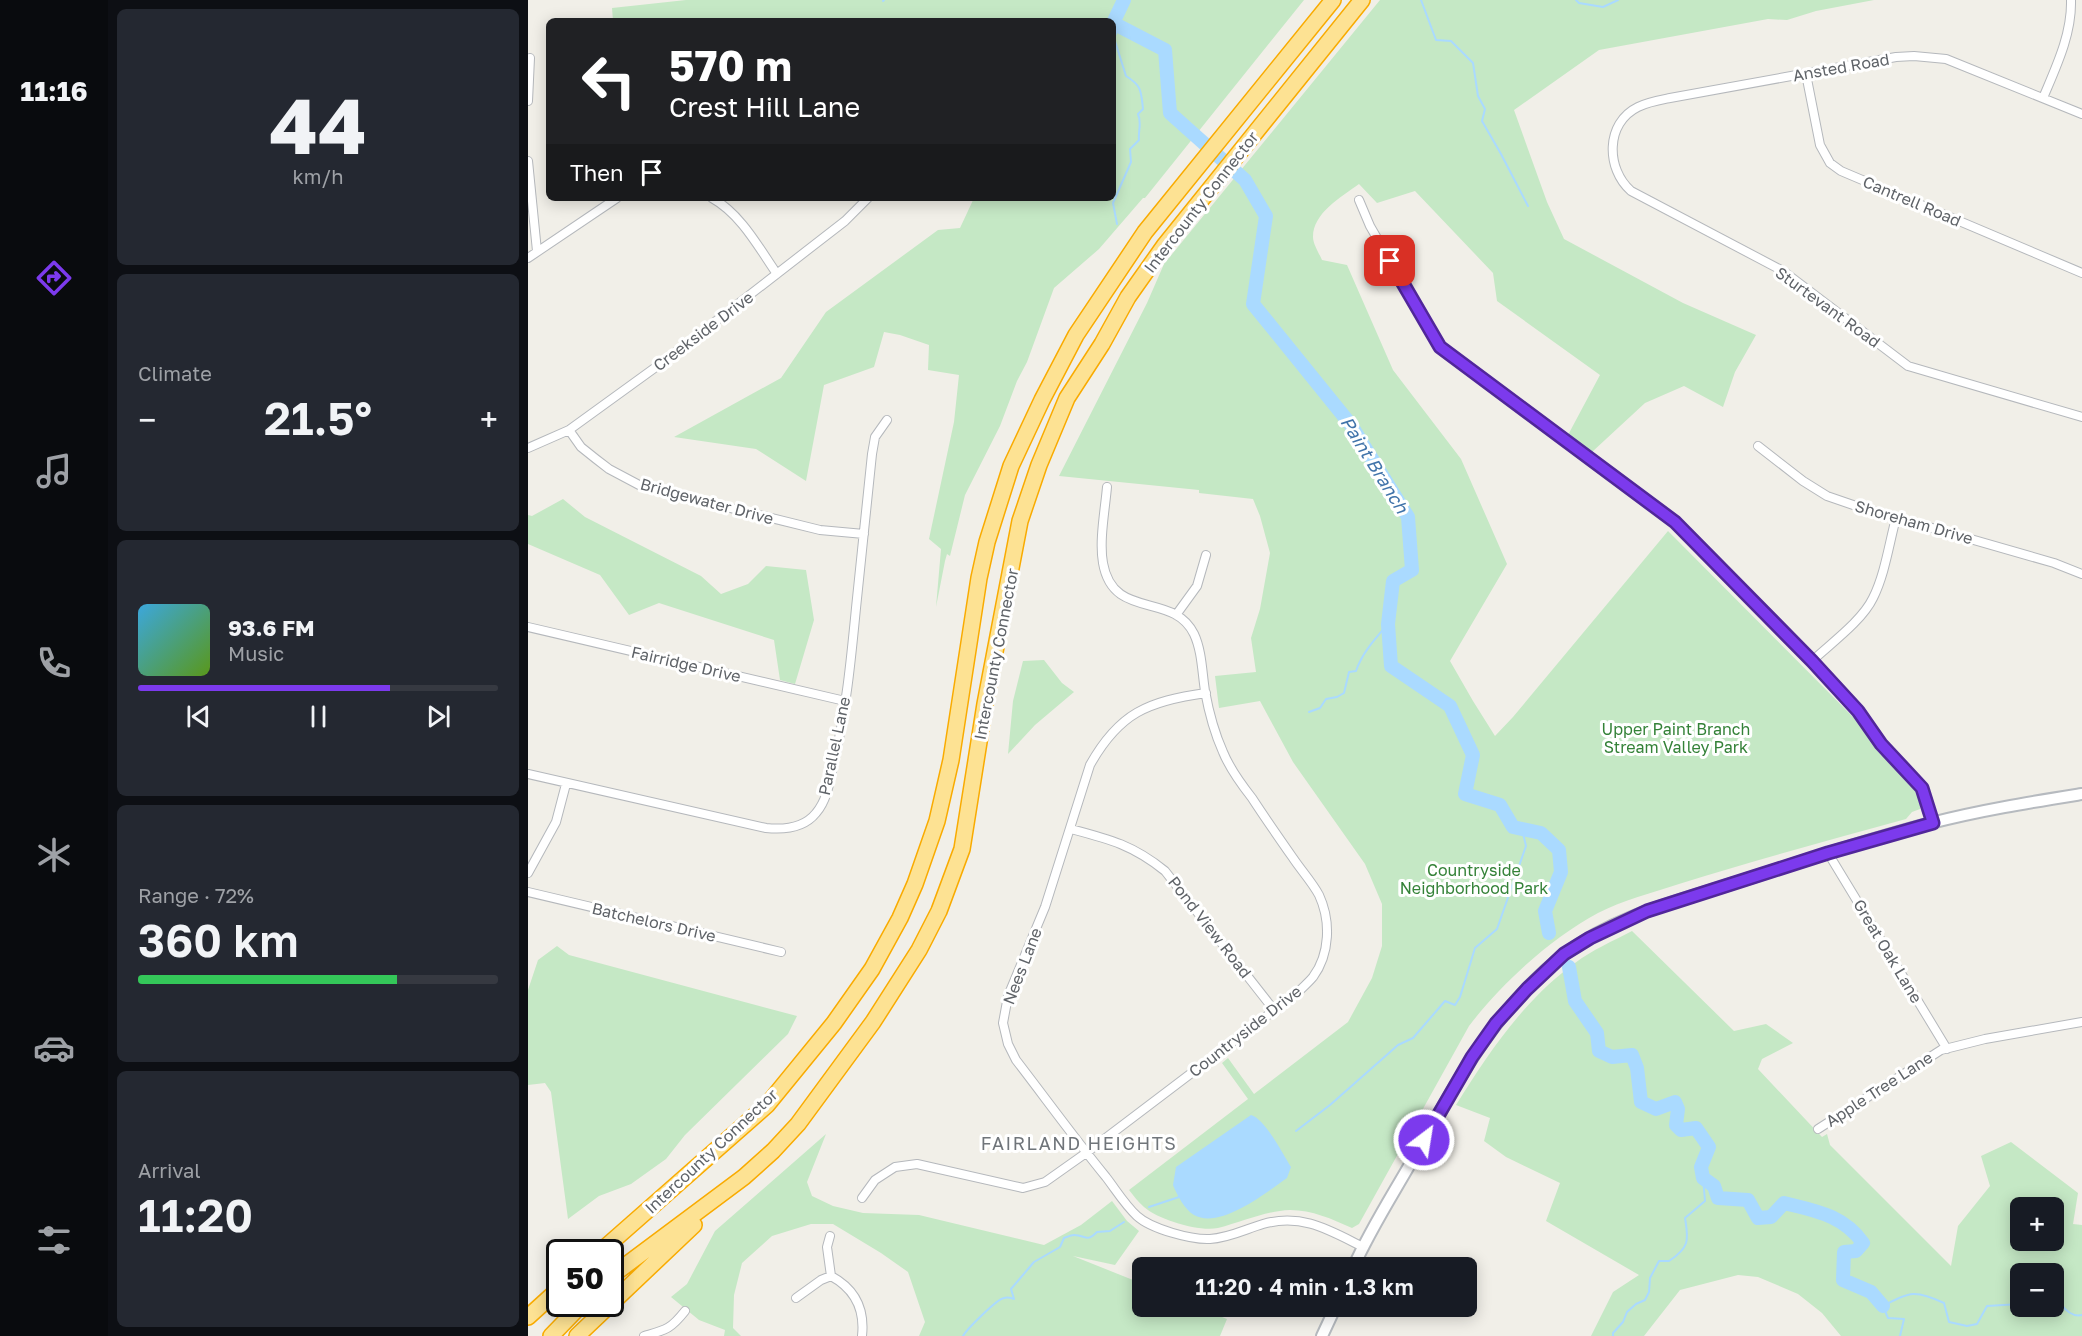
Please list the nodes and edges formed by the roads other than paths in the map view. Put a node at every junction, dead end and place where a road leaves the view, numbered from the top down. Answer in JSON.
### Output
{"nodes":[{"id":1,"x":1333,"y":0,"type":"edge"},
{"id":2,"x":1362,"y":0,"type":"edge"},
{"id":3,"x":2071,"y":0,"type":"edge"},
{"id":4,"x":530,"y":58,"type":"dead end"},
{"id":5,"x":1806,"y":74,"type":"junction"},
{"id":6,"x":2043,"y":98,"type":"junction"},
{"id":7,"x":528,"y":101,"type":"edge"},
{"id":8,"x":2082,"y":114,"type":"edge"},
{"id":9,"x":1612,"y":144,"type":"joint"},
{"id":10,"x":528,"y":160,"type":"edge"},
{"id":11,"x":1359,"y":200,"type":"dead end"},
{"id":12,"x":613,"y":201,"type":"edge"},
{"id":13,"x":716,"y":201,"type":"edge"},
{"id":14,"x":864,"y":201,"type":"edge"},
{"id":15,"x":537,"y":252,"type":"junction"},
{"id":16,"x":528,"y":258,"type":"edge"},
{"id":17,"x":2082,"y":273,"type":"edge"},
{"id":18,"x":777,"y":274,"type":"junction"},
{"id":19,"x":2082,"y":417,"type":"edge"},
{"id":20,"x":887,"y":420,"type":"dead end"},
{"id":21,"x":569,"y":430,"type":"junction"},
{"id":22,"x":1758,"y":446,"type":"dead end"},
{"id":23,"x":528,"y":447,"type":"edge"},
{"id":24,"x":1107,"y":487,"type":"dead end"},
{"id":25,"x":1896,"y":518,"type":"junction"},
{"id":26,"x":864,"y":534,"type":"junction"},
{"id":27,"x":1206,"y":555,"type":"dead end"},
{"id":28,"x":2082,"y":574,"type":"edge"},
{"id":29,"x":1176,"y":615,"type":"junction"},
{"id":30,"x":528,"y":627,"type":"edge"},
{"id":31,"x":1812,"y":661,"type":"junction"},
{"id":32,"x":1206,"y":693,"type":"junction"},
{"id":33,"x":845,"y":700,"type":"junction"},
{"id":34,"x":528,"y":774,"type":"edge"},
{"id":35,"x":566,"y":784,"type":"junction"},
{"id":36,"x":2082,"y":794,"type":"edge"},
{"id":37,"x":1933,"y":823,"type":"junction"},
{"id":38,"x":1071,"y":828,"type":"junction"},
{"id":39,"x":1828,"y":853,"type":"junction"},
{"id":40,"x":528,"y":873,"type":"edge"},
{"id":41,"x":528,"y":891,"type":"edge"},
{"id":42,"x":781,"y":952,"type":"dead end"},
{"id":43,"x":1274,"y":1010,"type":"junction"},
{"id":44,"x":2082,"y":1022,"type":"edge"},
{"id":45,"x":1947,"y":1049,"type":"junction"},
{"id":46,"x":1818,"y":1128,"type":"dead end"},
{"id":47,"x":1086,"y":1153,"type":"junction"},
{"id":48,"x":744,"y":1177,"type":"junction"},
{"id":49,"x":862,"y":1198,"type":"dead end"},
{"id":50,"x":830,"y":1236,"type":"dead end"},
{"id":51,"x":615,"y":1239,"type":"edge"},
{"id":52,"x":1363,"y":1247,"type":"junction"},
{"id":53,"x":1358,"y":1257,"type":"edge"},
{"id":54,"x":624,"y":1267,"type":"edge"},
{"id":55,"x":831,"y":1276,"type":"junction"},
{"id":56,"x":546,"y":1298,"type":"edge"},
{"id":57,"x":796,"y":1298,"type":"dead end"},
{"id":58,"x":546,"y":1300,"type":"edge"},
{"id":59,"x":528,"y":1311,"type":"edge"},
{"id":60,"x":685,"y":1311,"type":"dead end"},
{"id":61,"x":528,"y":1317,"type":"edge"},
{"id":62,"x":569,"y":1317,"type":"edge"},
{"id":63,"x":1331,"y":1317,"type":"edge"},
{"id":64,"x":551,"y":1336,"type":"edge"},
{"id":65,"x":577,"y":1336,"type":"edge"},
{"id":66,"x":644,"y":1336,"type":"edge"},
{"id":67,"x":862,"y":1336,"type":"edge"},
{"id":68,"x":1322,"y":1336,"type":"edge"}],
"edges":[{"from":1,"to":51,"type":"highway","name":"Intercounty Connector"},
{"from":2,"to":48,"type":"highway","name":"Intercounty Connector"},
{"from":3,"to":6,"type":"street"},
{"from":4,"to":7,"type":"street"},
{"from":5,"to":6,"type":"street","name":"Ansted Road"},
{"from":5,"to":9,"type":"street","name":"Ansted Road"},
{"from":5,"to":17,"type":"street","name":"Cantrell Road"},
{"from":6,"to":8,"type":"street","name":"Ansted Road"},
{"from":9,"to":19,"type":"street","name":"Sturtevant Road"},
{"from":10,"to":15,"type":"street"},
{"from":11,"to":31,"type":"street"},
{"from":12,"to":15,"type":"street"},
{"from":13,"to":18,"type":"street"},
{"from":14,"to":18,"type":"street","name":"Creekside Drive"},
{"from":15,"to":16,"type":"street"},
{"from":18,"to":21,"type":"street","name":"Creekside Drive"},
{"from":20,"to":26,"type":"street","name":"Parallel Lane"},
{"from":21,"to":23,"type":"street","name":"Creekside Drive"},
{"from":21,"to":26,"type":"street","name":"Bridgewater Drive"},
{"from":22,"to":25,"type":"street","name":"Shoreham Drive"},
{"from":24,"to":29,"type":"street"},
{"from":25,"to":28,"type":"street","name":"Shoreham Drive"},
{"from":25,"to":31,"type":"street"},
{"from":26,"to":33,"type":"street","name":"Parallel Lane"},
{"from":27,"to":29,"type":"street"},
{"from":29,"to":32,"type":"street","name":"Countryside Drive"},
{"from":30,"to":33,"type":"street","name":"Fairridge Drive"},
{"from":31,"to":37,"type":"street"},
{"from":32,"to":38,"type":"street","name":"Nees Lane"},
{"from":32,"to":43,"type":"street","name":"Countryside Drive"},
{"from":33,"to":35,"type":"street","name":"Parallel Lane"},
{"from":34,"to":35,"type":"street","name":"Parallel Lane"},
{"from":35,"to":40,"type":"street"},
{"from":36,"to":37,"type":"main road"},
{"from":37,"to":39,"type":"main road"},
{"from":38,"to":43,"type":"street","name":"Pond View Road"},
{"from":38,"to":47,"type":"street","name":"Nees Lane"},
{"from":39,"to":45,"type":"street","name":"Great Oak Lane"},
{"from":39,"to":52,"type":"main road"},
{"from":41,"to":42,"type":"street","name":"Batchelors Drive"},
{"from":43,"to":47,"type":"street","name":"Countryside Drive"},
{"from":44,"to":45,"type":"street","name":"Apple Tree Lane"},
{"from":45,"to":46,"type":"street","name":"Apple Tree Lane"},
{"from":47,"to":49,"type":"street","name":"Countryside Drive"},
{"from":47,"to":52,"type":"street","name":"Nees Lane"},
{"from":48,"to":54,"type":"highway","name":"Intercounty Connector"},
{"from":48,"to":65,"type":"highway"},
{"from":50,"to":55,"type":"street"},
{"from":52,"to":53,"type":"main road"},
{"from":55,"to":57,"type":"street"},
{"from":55,"to":67,"type":"street"},
{"from":56,"to":59,"type":"highway"},
{"from":58,"to":61,"type":"highway"},
{"from":60,"to":66,"type":"street"},
{"from":62,"to":64,"type":"highway"},
{"from":63,"to":68,"type":"main road"}]}
